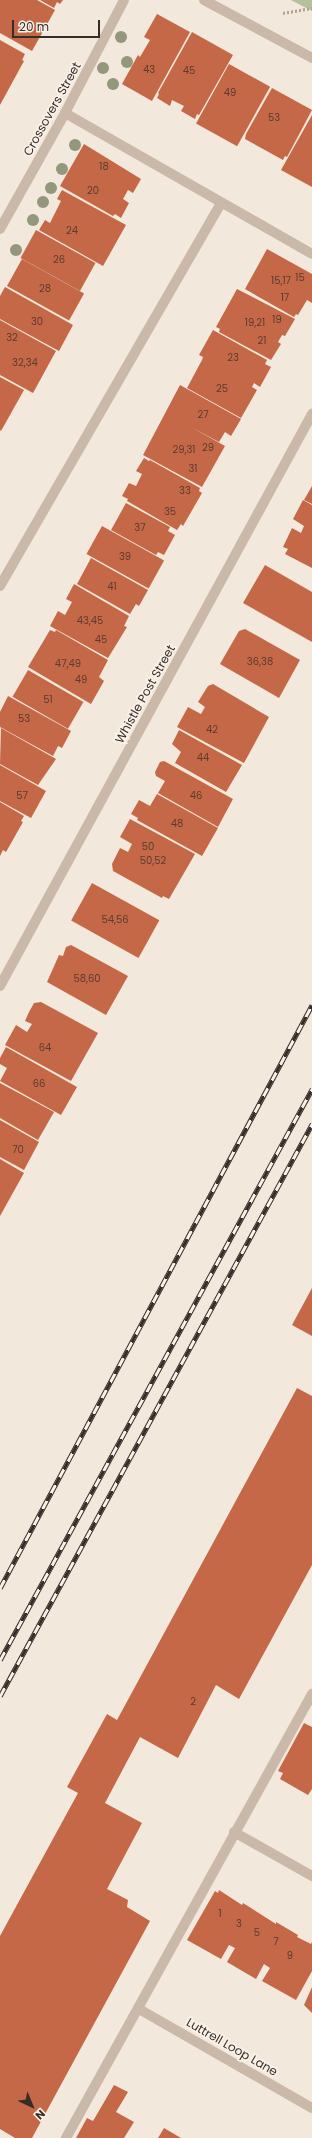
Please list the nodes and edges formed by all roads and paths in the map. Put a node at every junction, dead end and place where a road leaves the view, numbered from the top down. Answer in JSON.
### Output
{"nodes":[{"id":1,"x":124,"y":0,"type":"edge"},
{"id":2,"x":204,"y":0,"type":"edge"},
{"id":3,"x":312,"y":8,"type":"edge"},
{"id":4,"x":283,"y":13,"type":"dead end"},
{"id":5,"x":312,"y":58,"type":"edge"},
{"id":6,"x":65,"y":113,"type":"junction"},
{"id":7,"x":221,"y":203,"type":"junction"},
{"id":8,"x":0,"y":229,"type":"edge"},
{"id":9,"x":312,"y":254,"type":"edge"},
{"id":10,"x":312,"y":414,"type":"edge"},
{"id":11,"x":0,"y":586,"type":"edge"},
{"id":12,"x":0,"y":986,"type":"edge"},
{"id":13,"x":312,"y":1694,"type":"edge"},
{"id":14,"x":234,"y":1832,"type":"junction"},
{"id":15,"x":312,"y":1876,"type":"edge"},
{"id":16,"x":139,"y":2009,"type":"junction"},
{"id":17,"x":312,"y":2108,"type":"edge"},
{"id":18,"x":66,"y":2138,"type":"edge"}],
"edges":[{"from":1,"to":6,"type":"street","name":"Crossovers Street"},
{"from":2,"to":5,"type":"street"},
{"from":3,"to":4,"type":"path"},
{"from":6,"to":7,"type":"street"},
{"from":6,"to":8,"type":"street","name":"Crossovers Street"},
{"from":7,"to":9,"type":"street"},
{"from":7,"to":11,"type":"street"},
{"from":10,"to":12,"type":"street","name":"Whistle Post Street"},
{"from":13,"to":14,"type":"street"},
{"from":14,"to":15,"type":"street"},
{"from":14,"to":16,"type":"street"},
{"from":16,"to":17,"type":"street","name":"Luttrell Loop Lane"},
{"from":16,"to":18,"type":"street"}]}
